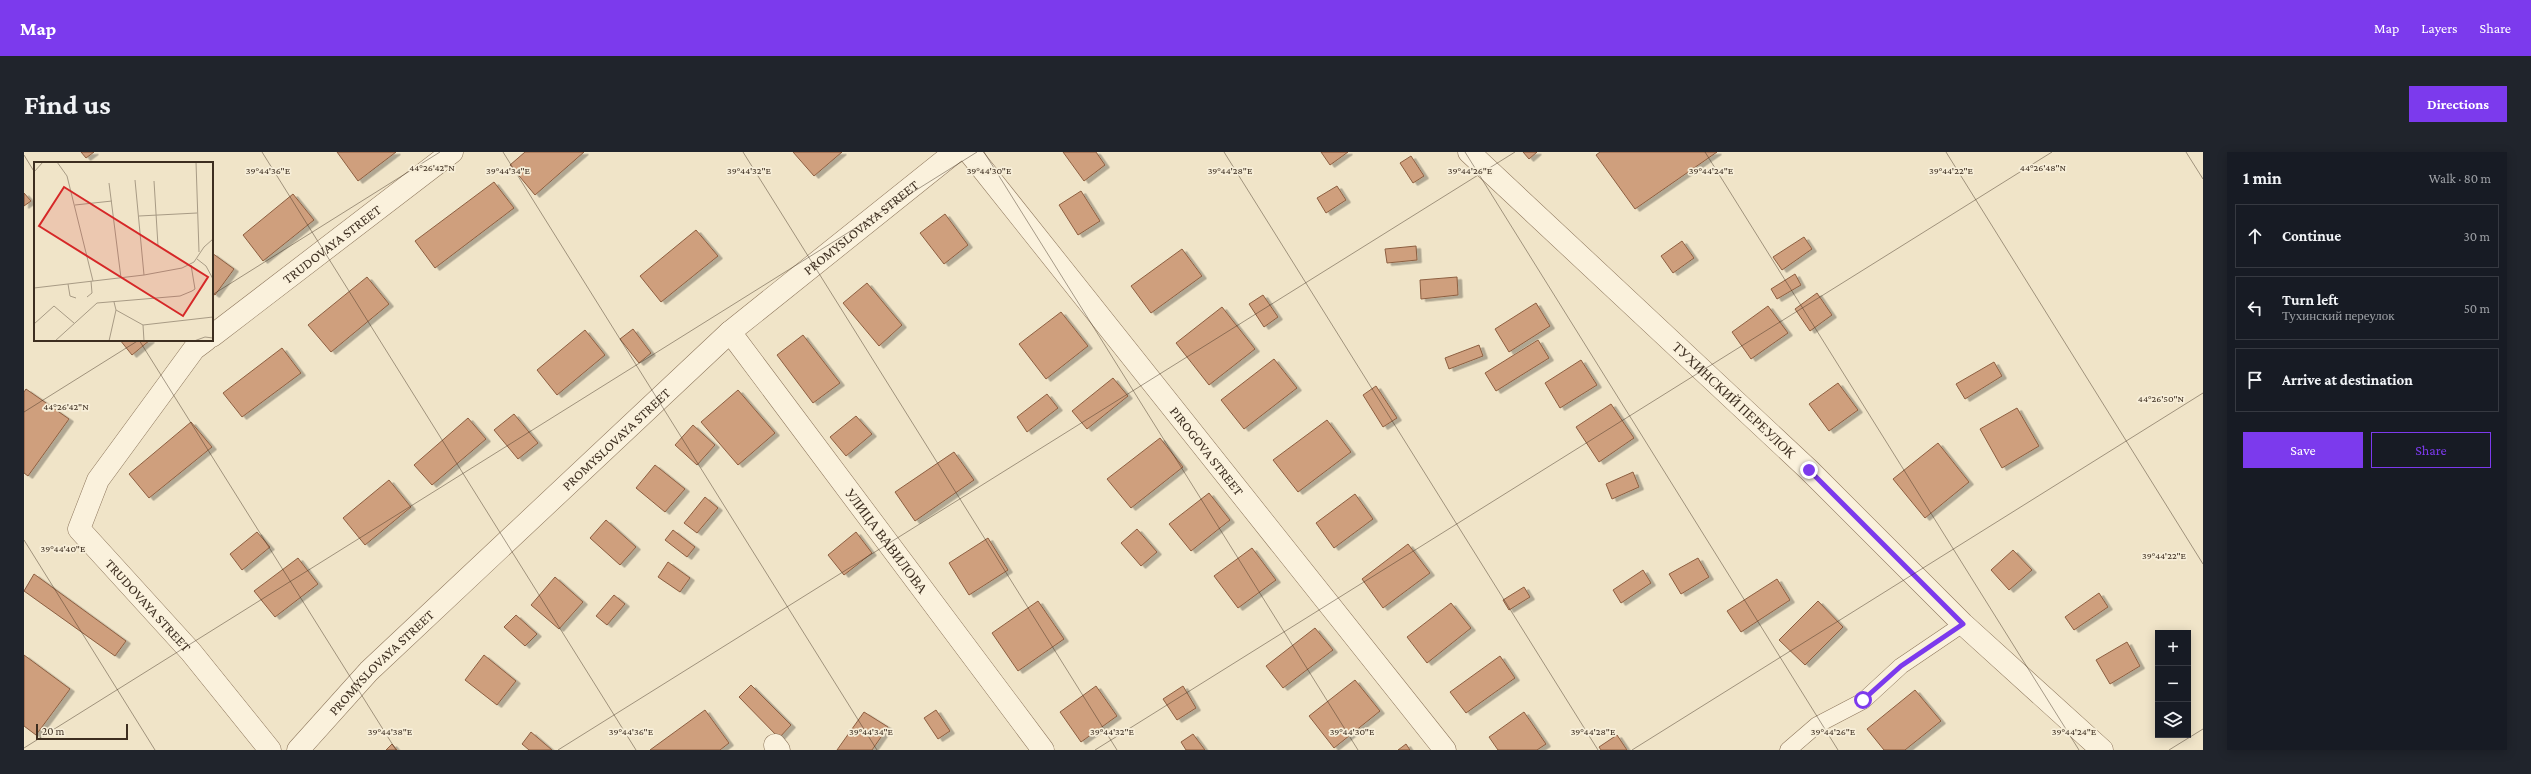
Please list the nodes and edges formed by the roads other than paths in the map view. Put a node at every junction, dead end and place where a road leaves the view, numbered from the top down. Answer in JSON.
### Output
{"nodes":[{"id":1,"x":452,"y":152,"type":"edge"},
{"id":2,"x":955,"y":152,"type":"edge"},
{"id":3,"x":969,"y":152,"type":"edge"},
{"id":4,"x":1469,"y":152,"type":"edge"},
{"id":5,"x":730,"y":332,"type":"junction"},
{"id":6,"x":213,"y":335,"type":"edge"},
{"id":7,"x":205,"y":341,"type":"edge"},
{"id":8,"x":1963,"y":624,"type":"junction"},
{"id":9,"x":270,"y":750,"type":"edge"},
{"id":10,"x":298,"y":750,"type":"edge"},
{"id":11,"x":1042,"y":750,"type":"edge"},
{"id":12,"x":1445,"y":750,"type":"edge"},
{"id":13,"x":1788,"y":750,"type":"edge"},
{"id":14,"x":2102,"y":750,"type":"edge"}],
"edges":[{"from":1,"to":6,"type":"street","name":"TRUDOVAYA STREET"},
{"from":2,"to":5,"type":"street","name":"PROMYSLOVAYA STREET"},
{"from":3,"to":12,"type":"street","name":"PIROGOVA STREET"},
{"from":4,"to":8,"type":"street","name":"ТУХИНСКИЙ ПЕРЕУЛОК"},
{"from":5,"to":10,"type":"street","name":"PROMYSLOVAYA STREET"},
{"from":5,"to":11,"type":"street","name":"УЛИЦА ВАВИЛОВА"},
{"from":7,"to":9,"type":"street","name":"TRUDOVAYA STREET"},
{"from":8,"to":13,"type":"lane"},
{"from":8,"to":14,"type":"street","name":"ТУХИНСКИЙ ПЕРЕУЛОК"}]}
